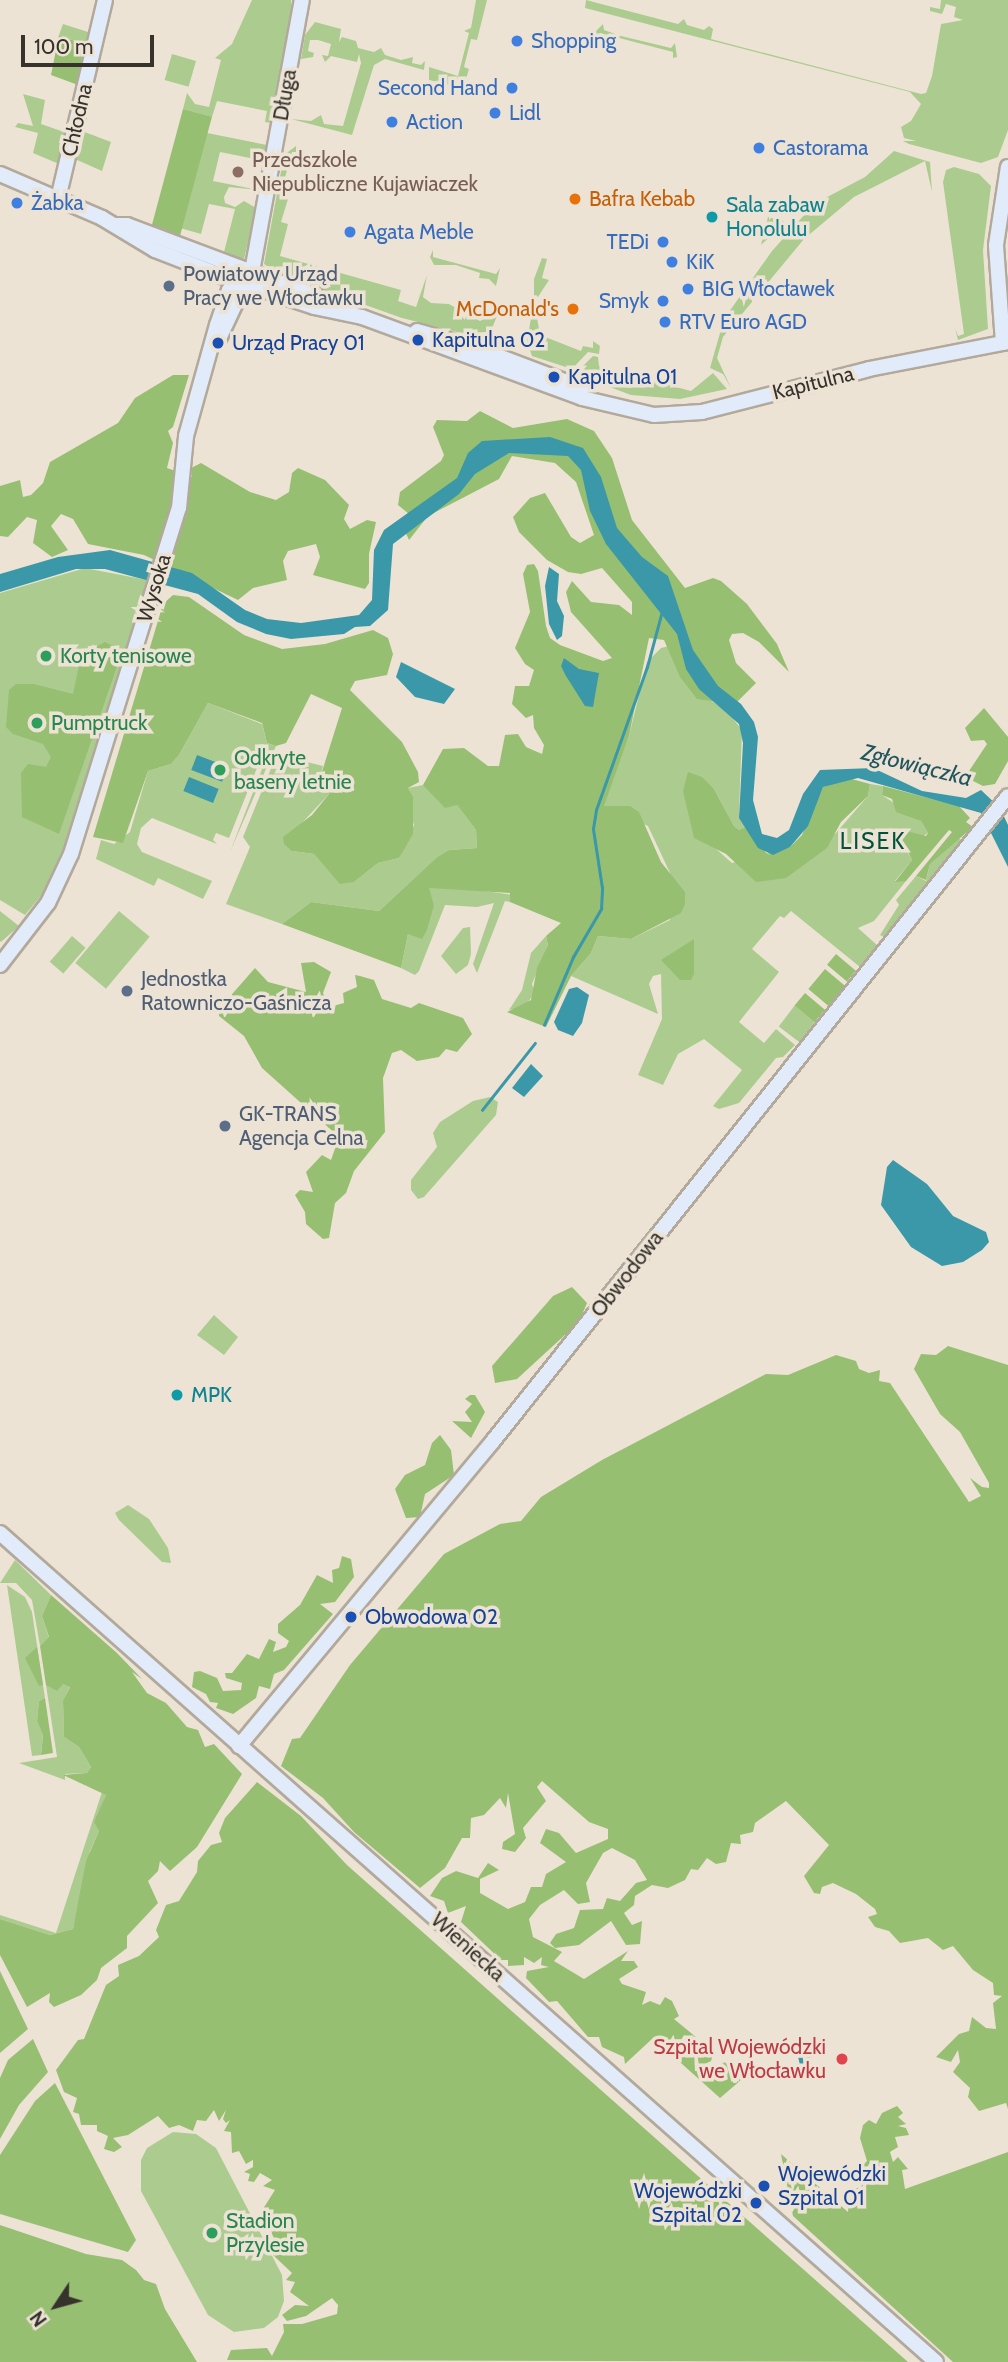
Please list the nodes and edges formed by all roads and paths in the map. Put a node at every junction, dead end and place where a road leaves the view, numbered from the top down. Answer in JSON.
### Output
{"nodes":[{"id":1,"x":105,"y":0,"type":"edge"},
{"id":2,"x":302,"y":0,"type":"edge"},
{"id":3,"x":1008,"y":167,"type":"edge"},
{"id":4,"x":0,"y":174,"type":"edge"},
{"id":5,"x":58,"y":199,"type":"junction"},
{"id":6,"x":114,"y":225,"type":"junction"},
{"id":7,"x":191,"y":264,"type":"junction"},
{"id":8,"x":244,"y":279,"type":"junction"},
{"id":9,"x":223,"y":307,"type":"junction"},
{"id":10,"x":1006,"y":343,"type":"edge"},
{"id":11,"x":211,"y":352,"type":"junction"},
{"id":12,"x":1007,"y":798,"type":"edge"},
{"id":13,"x":0,"y":965,"type":"edge"},
{"id":14,"x":0,"y":1533,"type":"edge"},
{"id":15,"x":239,"y":1746,"type":"junction"},
{"id":16,"x":936,"y":2362,"type":"edge"}],
"edges":[{"from":1,"to":5,"type":"street","name":"Chłodna"},
{"from":2,"to":8,"type":"street","name":"Długa"},
{"from":3,"to":10,"type":"street"},
{"from":4,"to":5,"type":"street","name":"Kapitulna"},
{"from":5,"to":6,"type":"street","name":"Kapitulna"},
{"from":6,"to":7,"type":"street","name":"Kapitulna"},
{"from":6,"to":8,"type":"street","name":"Kapitulna"},
{"from":7,"to":8,"type":"street","name":"Kapitulna"},
{"from":7,"to":9,"type":"street","name":"Kapitulna"},
{"from":8,"to":9,"type":"street","name":"Wysoka"},
{"from":8,"to":10,"type":"street","name":"Kapitulna"},
{"from":8,"to":11,"type":"street","name":"Wysoka"},
{"from":9,"to":11,"type":"street","name":"Wysoka"},
{"from":11,"to":13,"type":"street","name":"Wysoka"},
{"from":12,"to":15,"type":"street","name":"Obwodowa"},
{"from":14,"to":15,"type":"street","name":"Wieniecka"},
{"from":15,"to":16,"type":"street","name":"Wieniecka"}]}
